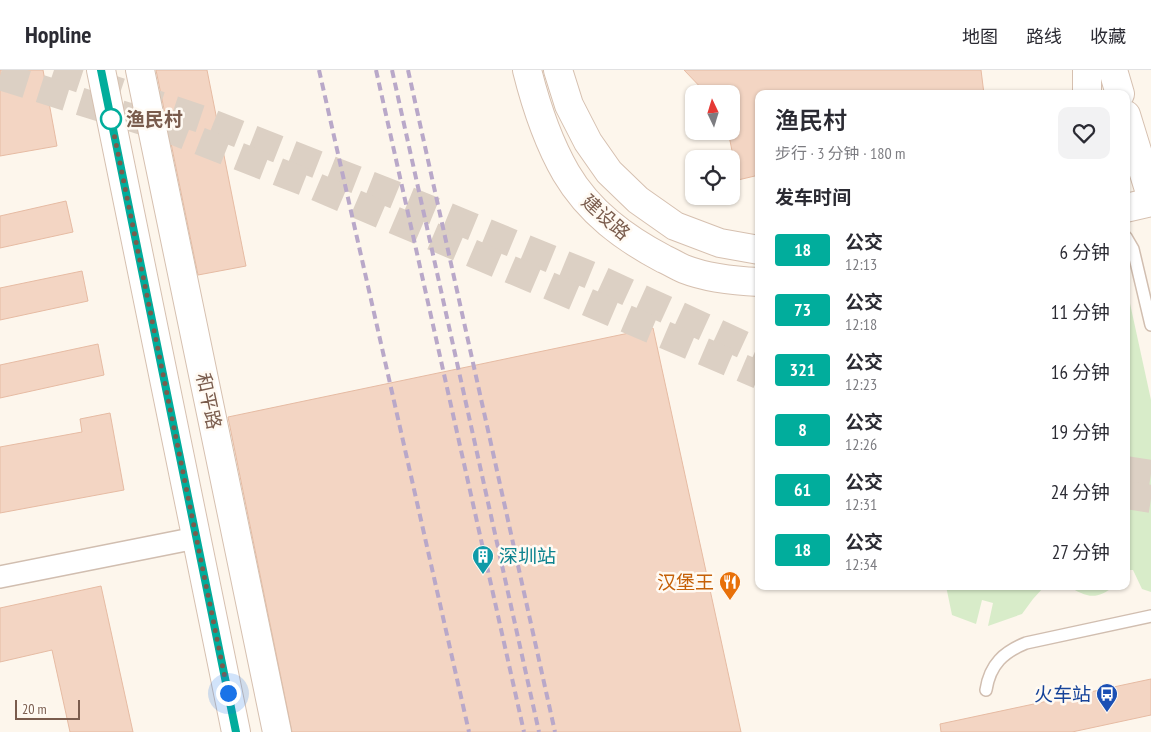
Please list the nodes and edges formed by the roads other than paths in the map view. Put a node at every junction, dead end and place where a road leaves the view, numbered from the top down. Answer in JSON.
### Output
{"nodes":[{"id":1,"x":101,"y":70,"type":"edge"},
{"id":2,"x":140,"y":70,"type":"edge"},
{"id":3,"x":527,"y":70,"type":"edge"},
{"id":4,"x":558,"y":70,"type":"edge"},
{"id":5,"x":1087,"y":70,"type":"edge"},
{"id":6,"x":1113,"y":70,"type":"edge"},
{"id":7,"x":1087,"y":90,"type":"edge"},
{"id":8,"x":1119,"y":90,"type":"edge"},
{"id":9,"x":1130,"y":131,"type":"edge"},
{"id":10,"x":1140,"y":171,"type":"edge"},
{"id":11,"x":1151,"y":196,"type":"edge"},
{"id":12,"x":1151,"y":202,"type":"edge"},
{"id":13,"x":1130,"y":207,"type":"edge"},
{"id":14,"x":1130,"y":244,"type":"edge"},
{"id":15,"x":755,"y":249,"type":"edge"},
{"id":16,"x":755,"y":282,"type":"edge"},
{"id":17,"x":1151,"y":325,"type":"edge"},
{"id":18,"x":196,"y":538,"type":"junction"},
{"id":19,"x":0,"y":577,"type":"edge"},
{"id":20,"x":1151,"y":616,"type":"edge"},
{"id":21,"x":986,"y":690,"type":"dead end"},
{"id":22,"x":236,"y":732,"type":"edge"},
{"id":23,"x":277,"y":732,"type":"edge"}],
"edges":[{"from":1,"to":18,"type":"main road","name":"和平路"},
{"from":2,"to":23,"type":"main road","name":"和平路"},
{"from":3,"to":16,"type":"main road","name":"建设路"},
{"from":4,"to":15,"type":"main road","name":"建设路"},
{"from":5,"to":7,"type":"main road"},
{"from":6,"to":8,"type":"main road"},
{"from":9,"to":10,"type":"main road"},
{"from":10,"to":11,"type":"main road"},
{"from":12,"to":13,"type":"main road"},
{"from":14,"to":17,"type":"lane"},
{"from":18,"to":19,"type":"street"},
{"from":18,"to":22,"type":"main road","name":"和平路"},
{"from":20,"to":21,"type":"lane"}]}
